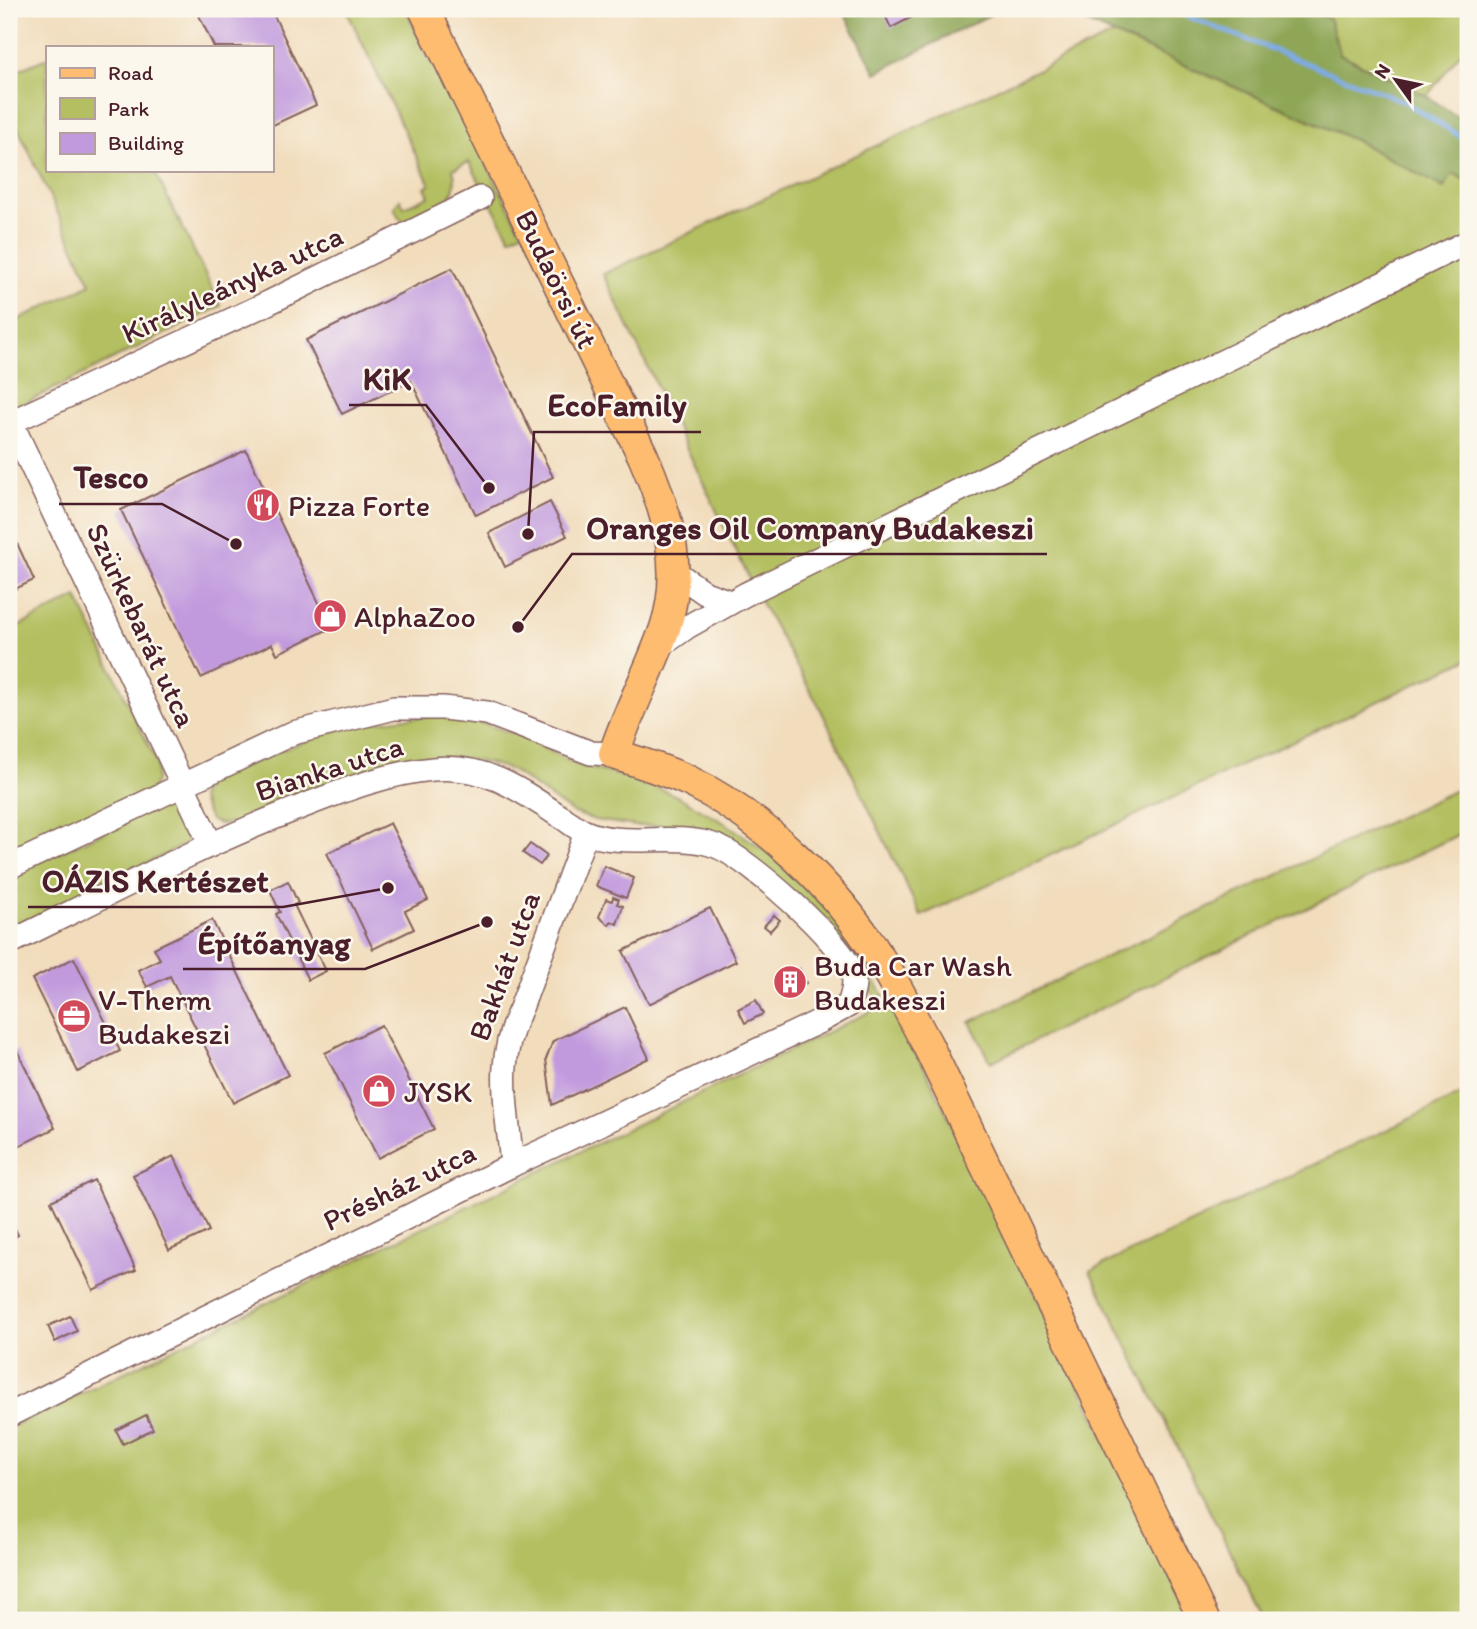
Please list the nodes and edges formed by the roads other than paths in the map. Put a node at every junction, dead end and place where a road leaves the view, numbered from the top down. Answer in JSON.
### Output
{"nodes":[{"id":1,"x":424,"y":9,"type":"edge"},
{"id":2,"x":480,"y":198,"type":"dead end"},
{"id":3,"x":1468,"y":242,"type":"edge"},
{"id":4,"x":9,"y":421,"type":"edge"},
{"id":5,"x":674,"y":572,"type":"junction"},
{"id":6,"x":730,"y":602,"type":"junction"},
{"id":7,"x":656,"y":649,"type":"junction"},
{"id":8,"x":614,"y":754,"type":"junction"},
{"id":9,"x":183,"y":784,"type":"junction"},
{"id":10,"x":586,"y":833,"type":"junction"},
{"id":11,"x":211,"y":845,"type":"junction"},
{"id":12,"x":9,"y":867,"type":"edge"},
{"id":13,"x":9,"y":943,"type":"edge"},
{"id":14,"x":820,"y":1021,"type":"joint"},
{"id":15,"x":512,"y":1165,"type":"junction"},
{"id":16,"x":9,"y":1415,"type":"edge"},
{"id":17,"x":1204,"y":1620,"type":"edge"}],
"edges":[{"from":1,"to":5,"type":"main road","name":"Budaörsi út"},
{"from":2,"to":4,"type":"street","name":"Királyleányka utca"},
{"from":3,"to":6,"type":"street"},
{"from":4,"to":9,"type":"street","name":"Szürkebarát utca"},
{"from":5,"to":6,"type":"street"},
{"from":5,"to":7,"type":"main road","name":"Budaörsi út"},
{"from":6,"to":7,"type":"street"},
{"from":7,"to":8,"type":"main road","name":"Budaörsi út"},
{"from":8,"to":9,"type":"street","name":"Bianka utca"},
{"from":8,"to":17,"type":"main road"},
{"from":9,"to":11,"type":"street","name":"Szürkebarát utca"},
{"from":9,"to":12,"type":"street","name":"Bianka utca"},
{"from":10,"to":11,"type":"street","name":"Bianka utca"},
{"from":10,"to":14,"type":"street","name":"Bianka utca"},
{"from":10,"to":15,"type":"street","name":"Bakhát utca"},
{"from":11,"to":13,"type":"street","name":"Bianka utca"},
{"from":14,"to":15,"type":"street","name":"Présház utca"},
{"from":15,"to":16,"type":"street","name":"Présház utca"}]}
